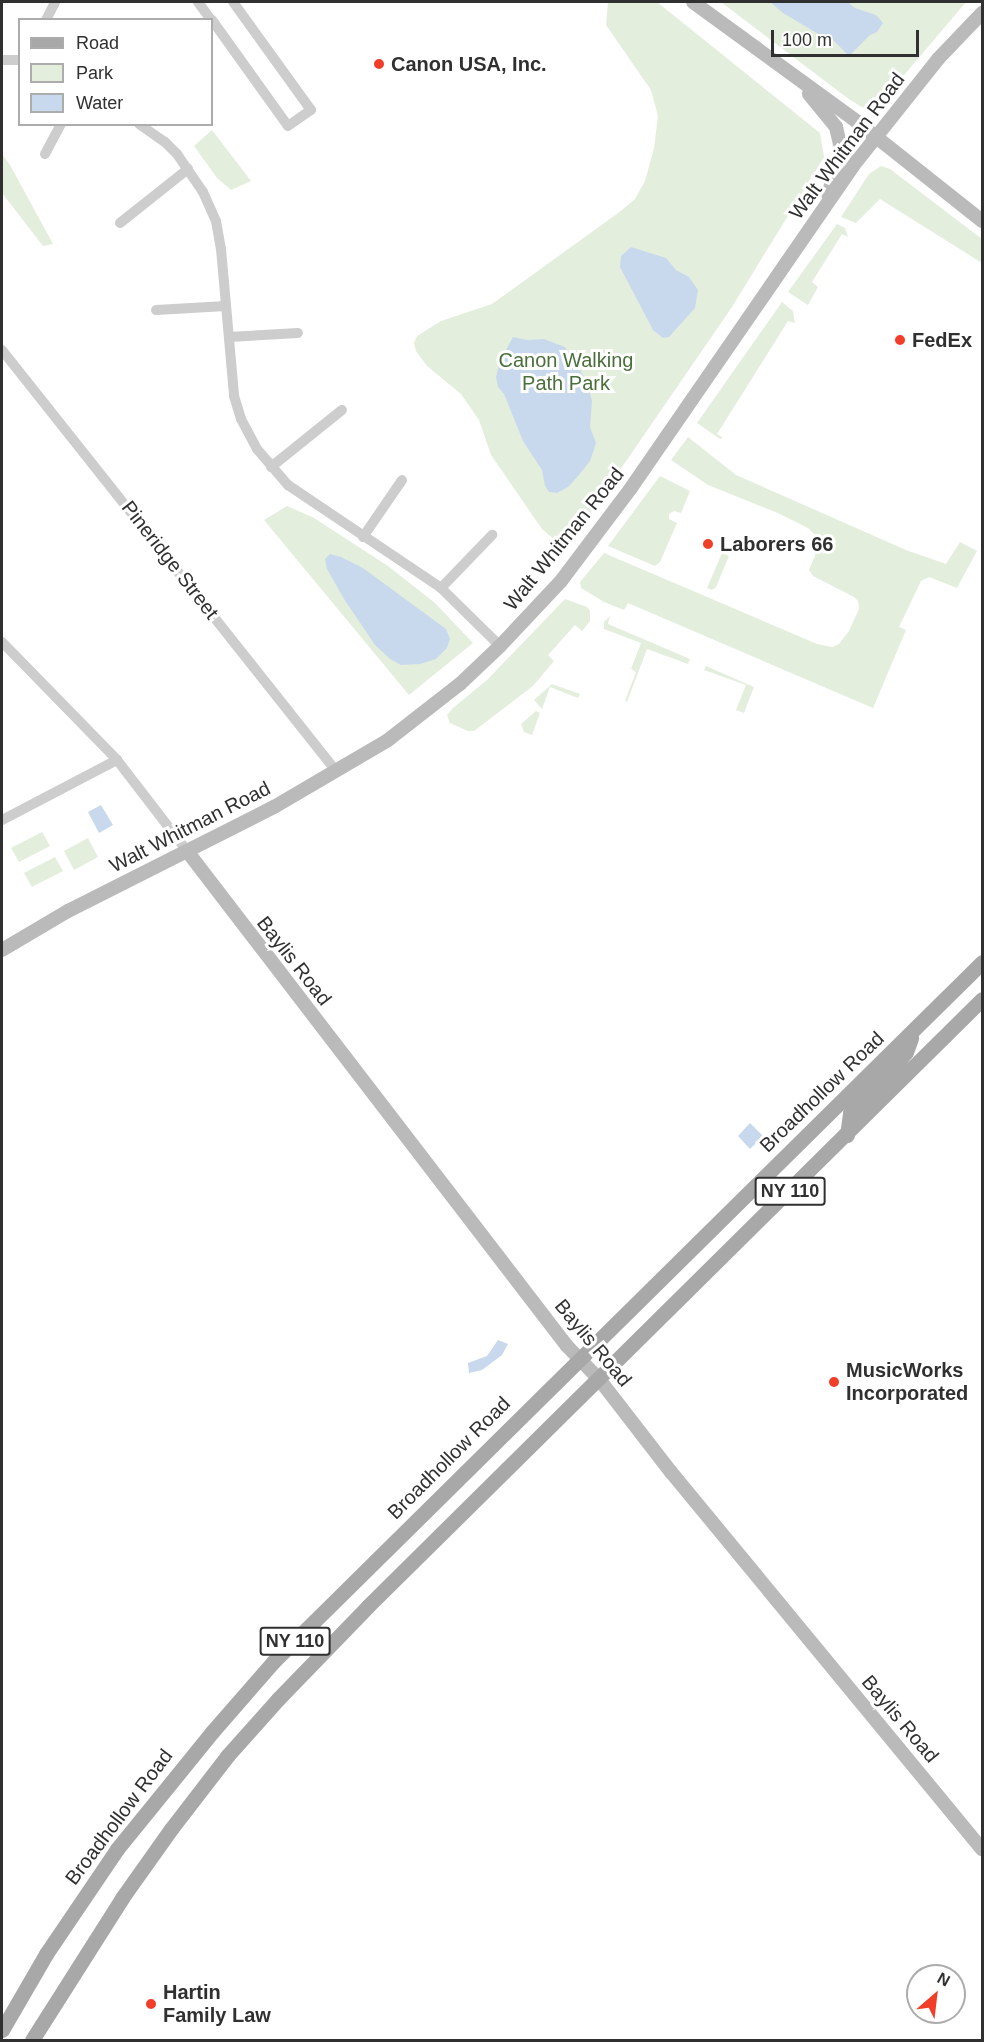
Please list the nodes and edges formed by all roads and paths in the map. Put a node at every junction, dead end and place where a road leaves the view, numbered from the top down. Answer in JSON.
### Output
{"nodes":[{"id":1,"x":55,"y":2,"type":"edge"},
{"id":2,"x":198,"y":2,"type":"edge"},
{"id":3,"x":233,"y":2,"type":"edge"},
{"id":4,"x":693,"y":2,"type":"edge"},
{"id":5,"x":980,"y":15,"type":"edge"},
{"id":6,"x":47,"y":18,"type":"edge"},
{"id":7,"x":210,"y":18,"type":"edge"},
{"id":8,"x":213,"y":23,"type":"edge"},
{"id":9,"x":2,"y":60,"type":"edge"},
{"id":10,"x":18,"y":60,"type":"edge"},
{"id":11,"x":787,"y":71,"type":"junction"},
{"id":12,"x":60,"y":126,"type":"edge"},
{"id":13,"x":142,"y":126,"type":"edge"},
{"id":14,"x":876,"y":136,"type":"junction"},
{"id":15,"x":45,"y":154,"type":"dead end"},
{"id":16,"x":188,"y":169,"type":"junction"},
{"id":17,"x":823,"y":210,"type":"junction"},
{"id":18,"x":982,"y":221,"type":"edge"},
{"id":19,"x":120,"y":223,"type":"dead end"},
{"id":20,"x":226,"y":306,"type":"junction"},
{"id":21,"x":156,"y":310,"type":"dead end"},
{"id":22,"x":298,"y":333,"type":"dead end"},
{"id":23,"x":229,"y":337,"type":"junction"},
{"id":24,"x":2,"y":350,"type":"edge"},
{"id":25,"x":342,"y":410,"type":"dead end"},
{"id":26,"x":271,"y":467,"type":"junction"},
{"id":27,"x":402,"y":480,"type":"dead end"},
{"id":28,"x":492,"y":535,"type":"dead end"},
{"id":29,"x":363,"y":537,"type":"junction"},
{"id":30,"x":441,"y":588,"type":"junction"},
{"id":31,"x":2,"y":642,"type":"edge"},
{"id":32,"x":500,"y":646,"type":"junction"},
{"id":33,"x":117,"y":760,"type":"junction"},
{"id":34,"x":336,"y":771,"type":"junction"},
{"id":35,"x":2,"y":820,"type":"edge"},
{"id":36,"x":187,"y":851,"type":"junction"},
{"id":37,"x":2,"y":951,"type":"edge"},
{"id":38,"x":982,"y":962,"type":"edge"},
{"id":39,"x":982,"y":999,"type":"edge"},
{"id":40,"x":913,"y":1032,"type":"junction"},
{"id":41,"x":847,"y":1135,"type":"junction"},
{"id":42,"x":579,"y":1359,"type":"junction"},
{"id":43,"x":599,"y":1379,"type":"junction"},
{"id":44,"x":982,"y":1849,"type":"edge"},
{"id":45,"x":2,"y":2030,"type":"edge"},
{"id":46,"x":32,"y":2040,"type":"edge"}],
"edges":[{"from":1,"to":6,"type":"street"},
{"from":2,"to":7,"type":"street"},
{"from":3,"to":8,"type":"street"},
{"from":4,"to":11,"type":"main road"},
{"from":5,"to":14,"type":"main road","name":"Walt Whitman Road"},
{"from":9,"to":10,"type":"street"},
{"from":11,"to":14,"type":"main road"},
{"from":11,"to":17,"type":"main road"},
{"from":12,"to":15,"type":"street"},
{"from":13,"to":16,"type":"street"},
{"from":14,"to":17,"type":"main road","name":"Walt Whitman Road"},
{"from":14,"to":18,"type":"main road"},
{"from":16,"to":19,"type":"street"},
{"from":16,"to":20,"type":"street"},
{"from":17,"to":32,"type":"main road","name":"Walt Whitman Road"},
{"from":20,"to":21,"type":"street"},
{"from":20,"to":23,"type":"street"},
{"from":22,"to":23,"type":"street"},
{"from":23,"to":26,"type":"street"},
{"from":24,"to":34,"type":"street","name":"Pineridge Street"},
{"from":25,"to":26,"type":"street"},
{"from":26,"to":29,"type":"street"},
{"from":27,"to":29,"type":"street"},
{"from":28,"to":30,"type":"street"},
{"from":29,"to":30,"type":"street"},
{"from":30,"to":32,"type":"street"},
{"from":31,"to":33,"type":"street"},
{"from":32,"to":34,"type":"main road","name":"Walt Whitman Road"},
{"from":33,"to":35,"type":"street"},
{"from":33,"to":36,"type":"street"},
{"from":34,"to":36,"type":"main road","name":"Walt Whitman Road"},
{"from":36,"to":37,"type":"main road","name":"Walt Whitman Road"},
{"from":36,"to":42,"type":"main road","name":"Baylis Road"},
{"from":38,"to":40,"type":"main road","name":"Broadhollow Road","number":"NY 110"},
{"from":39,"to":41,"type":"main road","number":"NY 110"},
{"from":40,"to":41,"type":"main road"},
{"from":40,"to":42,"type":"main road","name":"Broadhollow Road","number":"NY 110"},
{"from":41,"to":43,"type":"main road","number":"NY 110"},
{"from":42,"to":43,"type":"main road","name":"Baylis Road"},
{"from":42,"to":45,"type":"main road","name":"Broadhollow Road","number":"NY 110"},
{"from":43,"to":44,"type":"main road","name":"Baylis Road"},
{"from":43,"to":46,"type":"main road","number":"NY 110"}]}
